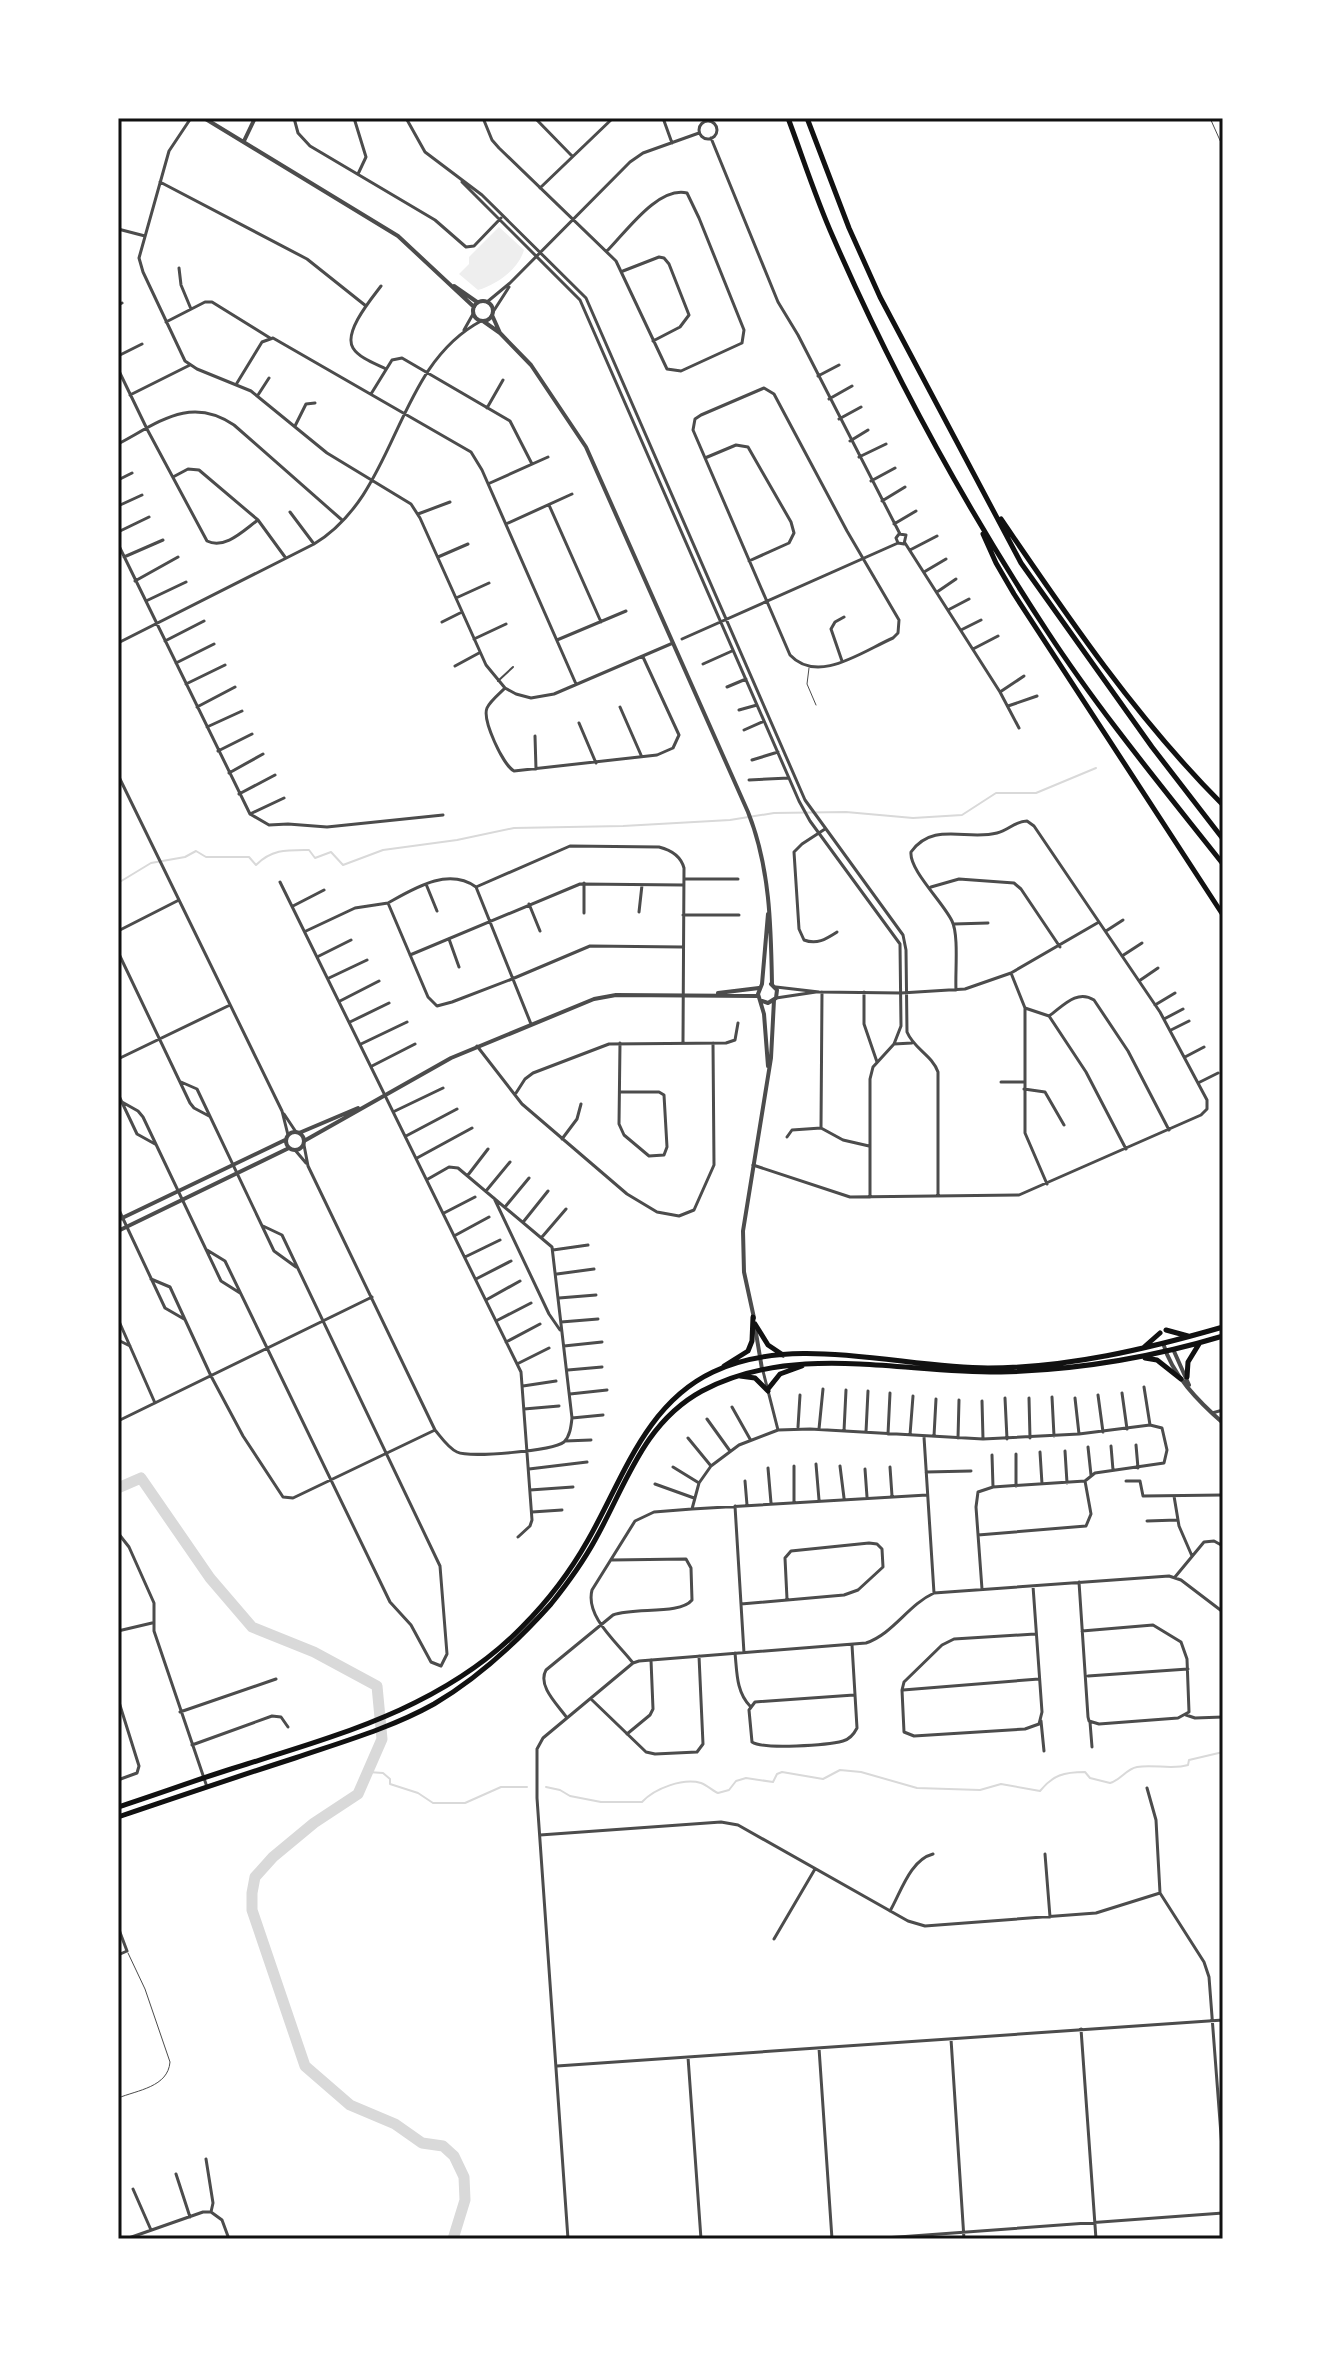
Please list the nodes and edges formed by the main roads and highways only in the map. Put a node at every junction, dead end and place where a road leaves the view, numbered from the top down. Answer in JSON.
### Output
{"nodes":[{"id":1,"x":788,"y":118,"type":"edge"},
{"id":2,"x":807,"y":118,"type":"edge"},
{"id":3,"x":985,"y":495,"type":"junction"},
{"id":4,"x":979,"y":523,"type":"junction"},
{"id":5,"x":1223,"y":805,"type":"edge"},
{"id":6,"x":1223,"y":839,"type":"edge"},
{"id":7,"x":1223,"y":864,"type":"edge"},
{"id":8,"x":1223,"y":915,"type":"edge"},
{"id":9,"x":1223,"y":1327,"type":"edge"},
{"id":10,"x":1190,"y":1336,"type":"junction"},
{"id":11,"x":1223,"y":1336,"type":"edge"},
{"id":12,"x":1200,"y":1343,"type":"junction"},
{"id":13,"x":1143,"y":1348,"type":"junction"},
{"id":14,"x":783,"y":1356,"type":"junction"},
{"id":15,"x":1140,"y":1357,"type":"junction"},
{"id":16,"x":811,"y":1363,"type":"junction"},
{"id":17,"x":724,"y":1367,"type":"junction"},
{"id":18,"x":733,"y":1377,"type":"junction"},
{"id":19,"x":118,"y":1807,"type":"edge"},
{"id":20,"x":118,"y":1817,"type":"edge"}],
"edges":[{"from":1,"to":4,"type":"main road"},
{"from":2,"to":3,"type":"main road"},
{"from":3,"to":5,"type":"main road"},
{"from":3,"to":6,"type":"main road"},
{"from":4,"to":7,"type":"main road"},
{"from":4,"to":8,"type":"main road"},
{"from":9,"to":10,"type":"main road"},
{"from":10,"to":13,"type":"main road"},
{"from":10,"to":13,"type":"main road"},
{"from":11,"to":12,"type":"main road"},
{"from":12,"to":15,"type":"main road"},
{"from":12,"to":15,"type":"main road"},
{"from":13,"to":14,"type":"main road"},
{"from":14,"to":17,"type":"main road"},
{"from":14,"to":17,"type":"main road"},
{"from":15,"to":16,"type":"main road"},
{"from":16,"to":18,"type":"main road"},
{"from":16,"to":18,"type":"main road"},
{"from":17,"to":19,"type":"main road"},
{"from":18,"to":20,"type":"main road"}]}
